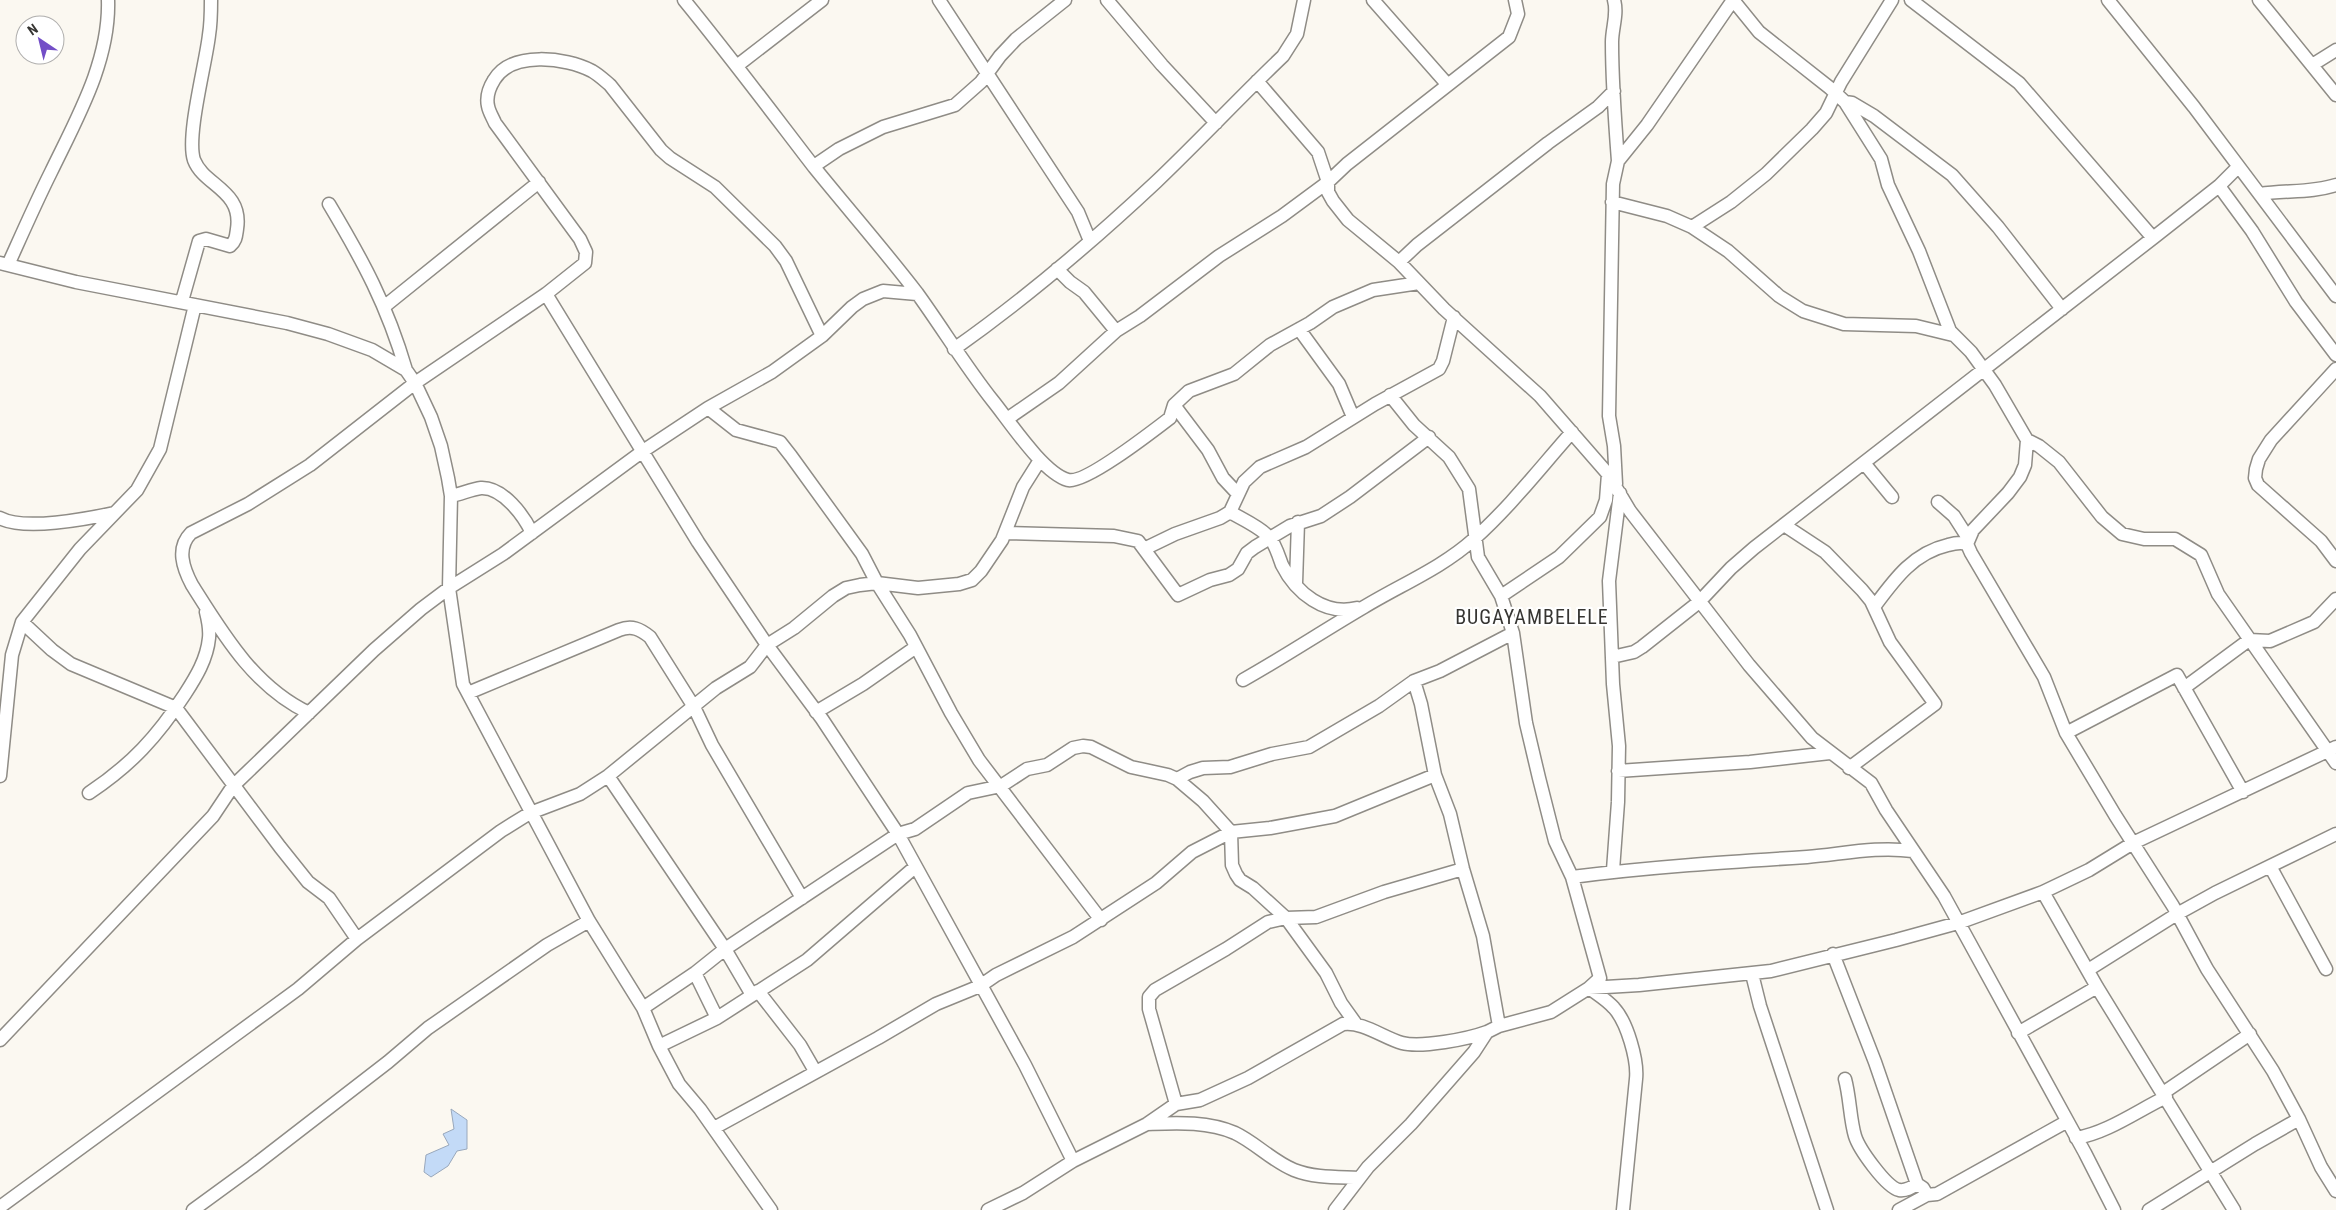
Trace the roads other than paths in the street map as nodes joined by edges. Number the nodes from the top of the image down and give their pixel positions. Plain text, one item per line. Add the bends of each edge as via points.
1 (108, 0) edge
2 (211, 0) edge
3 (684, 0) edge
4 (822, 0) edge
5 (939, 0) edge
6 (1065, 0) edge
7 (1108, 0) edge
8 (1304, 0) edge
9 (1373, 0) edge
10 (1515, 0) edge
11 (1614, 0) edge
12 (1733, 0) edge
13 (1892, 0) edge
14 (1911, 0) edge
15 (2108, 0) edge
16 (2265, 2) edge
17 (2336, 50) edge
18 (738, 65) junction
19 (2312, 65) junction
20 (988, 73) junction
21 (1257, 81) junction
22 (1447, 84) junction
23 (1614, 91) junction
24 (2336, 95) edge
25 (1840, 98) junction
26 (1216, 123) junction
27 (1618, 161) junction
28 (814, 166) junction
29 (2238, 167) junction
30 (539, 182) junction
31 (1328, 182) junction
32 (2336, 185) edge
33 (2219, 186) junction
34 (2260, 194) junction
35 (1612, 202) junction
36 (328, 204) dead end
37 (1692, 227) junction
38 (2153, 238) junction
39 (1090, 241) junction
40 (1400, 262) junction
41 (4, 264) edge
42 (1057, 269) junction
43 (1419, 283) junction
44 (546, 294) junction
45 (917, 294) junction
46 (2336, 296) edge
47 (182, 302) junction
48 (195, 304) junction
49 (385, 306) junction
50 (2062, 309) junction
51 (1454, 317) junction
52 (1299, 329) junction
53 (1116, 331) junction
54 (1953, 335) junction
55 (822, 336) junction
56 (954, 349) junction
57 (2336, 355) edge
58 (1983, 368) junction
59 (2336, 369) edge
60 (406, 370) junction
61 (416, 383) junction
62 (1390, 395) junction
63 (1174, 405) junction
64 (708, 408) junction
65 (1353, 417) junction
66 (1008, 419) junction
67 (1572, 432) junction
68 (1429, 437) junction
69 (2026, 440) junction
70 (643, 451) junction
71 (1040, 460) junction
72 (1864, 463) junction
73 (1608, 474) junction
74 (1618, 489) junction
75 (1238, 494) junction
76 (451, 496) junction
77 (1892, 497) dead end
78 (1938, 502) dead end
79 (1230, 512) junction
80 (114, 513) junction
81 (0, 518) edge
82 (1298, 522) junction
83 (1784, 525) junction
84 (532, 533) junction
85 (1005, 533) junction
86 (1270, 537) junction
87 (1474, 539) junction
88 (1968, 541) junction
89 (1144, 549) junction
90 (2336, 561) edge
91 (878, 583) junction
92 (1296, 583) junction
93 (449, 588) junction
94 (1500, 596) junction
95 (2336, 600) edge
96 (1699, 602) junction
97 (205, 606) junction
98 (1363, 607) junction
99 (1874, 607) junction
100 (22, 622) junction
101 (1513, 633) junction
102 (2250, 640) junction
103 (767, 645) junction
104 (916, 647) junction
105 (1612, 657) junction
106 (1243, 680) dead end
107 (1414, 680) junction
108 (2184, 688) junction
109 (468, 693) junction
110 (694, 707) junction
111 (176, 708) junction
112 (816, 712) junction
113 (309, 713) junction
114 (2066, 734) junction
115 (2332, 749) edge
116 (1830, 753) junction
117 (2336, 763) edge
118 (1849, 768) junction
119 (1618, 771) junction
120 (1435, 775) junction
121 (0, 776) edge
122 (608, 776) junction
123 (1178, 779) junction
124 (233, 786) junction
125 (1001, 786) junction
126 (2243, 792) junction
127 (89, 793) dead end
128 (530, 813) junction
129 (1231, 832) junction
130 (898, 834) junction
131 (2336, 834) edge
132 (2133, 843) junction
133 (1913, 851) junction
134 (2270, 866) junction
135 (915, 867) junction
136 (1463, 869) junction
137 (1613, 870) junction
138 (1572, 877) junction
139 (2043, 892) junction
140 (802, 898) junction
141 (2177, 914) junction
142 (1286, 918) junction
143 (1101, 920) junction
144 (589, 921) junction
145 (1958, 923) junction
146 (357, 939) junction
147 (725, 948) junction
148 (1833, 954) junction
149 (2326, 969) dead end
150 (2088, 970) junction
151 (695, 973) junction
152 (1752, 974) junction
153 (980, 986) junction
154 (2097, 987) junction
155 (1589, 988) junction
156 (755, 993) junction
157 (644, 1008) junction
158 (716, 1018) junction
159 (1356, 1024) junction
160 (1500, 1026) junction
161 (1487, 1032) junction
162 (2018, 1033) junction
163 (2250, 1034) junction
164 (0, 1040) edge
165 (659, 1046) junction
166 (815, 1071) junction
167 (1845, 1079) dead end
168 (2164, 1095) junction
169 (1176, 1104) junction
170 (2299, 1119) junction
171 (2066, 1122) junction
172 (1147, 1124) junction
173 (714, 1128) junction
174 (2076, 1138) junction
175 (1073, 1161) junction
176 (2212, 1172) junction
177 (1359, 1178) junction
178 (1917, 1184) junction
179 (2336, 1191) edge
180 (1927, 1195) junction
181 (0, 1207) edge
182 (193, 1210) edge
183 (771, 1210) edge
184 (988, 1210) edge
185 (1336, 1210) edge
186 (1622, 1210) edge
187 (1827, 1210) edge
188 (1898, 1210) edge
189 (2114, 1210) edge
190 (2149, 1210) edge
191 (2234, 1210) edge

1 - 41 street via 109,21 100,60 70,132
2 - 47 street via 210,34 192,147 198,167 232,201 238,225 235,240 230,246 206,239 199,241
3 - 18 street
4 - 18 street
5 - 20 street
6 - 20 street via 1016,39
7 - 26 street
8 - 21 street via 1294,41
9 - 22 street
10 - 22 street via 1518,14 1509,37
11 - 23 street
12 - 25 street via 1759,32
12 - 27 street via 1647,125
13 - 25 street via 1841,82
14 - 38 street via 2019,83
15 - 29 street
16 - 19 street
17 - 19 street
18 - 28 street
19 - 24 street
20 - 28 street via 970,94 955,105 883,127
20 - 39 street via 1078,212
21 - 26 street
21 - 31 street via 1318,152
22 - 31 street
23 - 27 street
23 - 40 street via 1598,107 1417,245
25 - 37 street via 1786,155 1731,202
25 - 50 street via 1874,116 1952,175 2004,234
25 - 54 street via 1881,159 1888,185
26 - 39 street
27 - 35 street
28 - 45 street
29 - 33 street
29 - 34 street
30 - 44 street via 586,252 585,263
30 - 49 street
30 - 55 street via 495,123 488,105 488,90 501,69 515,62 565,62 601,78 661,150 715,187 775,246 786,261
31 - 40 street via 1328,192 1348,220
31 - 53 street
32 - 34 street
33 - 38 street
33 - 57 street via 2252,231 2296,302
34 - 46 street
35 - 37 street via 1668,216
35 - 74 street via 1609,416
36 - 49 street via 359,254
37 - 54 street via 1728,251 1779,296 1803,311 1844,324 1916,326
38 - 50 street
39 - 42 street
40 - 43 street
41 - 47 street via 76,282
42 - 53 street via 1084,292
42 - 56 street
43 - 51 street
43 - 52 street via 1373,290 1357,296
44 - 61 street
44 - 70 street
45 - 55 street via 875,293 852,307
45 - 56 street
47 - 48 street
48 - 60 street via 328,334 372,350
48 - 80 street via 160,449 137,490
49 - 60 street
50 - 58 street
51 - 62 street via 1439,369
51 - 67 street via 1540,396
52 - 63 street via 1270,345 1234,374 1189,392
52 - 65 street via 1339,384
53 - 66 street via 1058,383
54 - 58 street
55 - 64 street via 772,372
56 - 66 street
58 - 69 street
58 - 72 street
59 - 90 street via 2271,440 2259,460 2255,478 2258,485 2321,541
60 - 61 street
61 - 76 street via 441,446
61 - 97 street via 310,465 184,540 181,547 186,574
62 - 65 street
62 - 68 street via 1414,425
63 - 71 street via 1170,418 1157,429 1079,480 1064,478
63 - 75 street via 1208,450 1223,478
64 - 70 street
64 - 91 street via 736,430 776,440 783,446 862,554
65 - 75 street via 1306,447 1260,467 1244,482
66 - 71 street
67 - 73 street
67 - 87 street
68 - 82 street via 1340,504 1321,516
68 - 87 street via 1453,462 1469,489
69 - 88 street via 2026,465 2020,477
69 - 102 street via 2040,446 2059,462 2102,517 2122,534 2144,539 2175,539 2201,555 2218,594
70 - 84 street
70 - 103 street via 698,542
71 - 85 street via 1023,487
72 - 77 street
72 - 83 street
73 - 74 street
73 - 94 street via 1606,500 1600,517 1559,557
74 - 96 street via 1630,511
74 - 105 street via 1609,580
75 - 79 street
76 - 84 street via 482,488 491,490 522,514
76 - 93 street
78 - 88 street via 1954,516
79 - 86 street
79 - 89 street
80 - 81 street via 47,523 22,523
80 - 100 street via 80,549
82 - 86 street
82 - 92 street
83 - 96 street via 1731,568
83 - 99 street via 1825,552
84 - 93 street
85 - 89 street via 1114,536 1138,542
85 - 91 street via 972,580 918,588
86 - 89 street via 1247,553 1238,569 1229,575 1178,594
86 - 92 street via 1285,570
87 - 94 street via 1478,557
87 - 98 street via 1439,565
88 - 99 street via 1941,546 1919,556
88 - 114 street via 1988,585 2044,677
91 - 103 street via 846,588
91 - 104 street
92 - 98 street via 1306,596 1324,607 1346,611
93 - 109 street via 460,672
93 - 113 street via 399,627
94 - 101 street
95 - 102 street via 2314,622 2270,641
96 - 105 street via 1642,647
96 - 116 street via 1795,719
97 - 111 street via 210,631 208,646 202,664
97 - 113 street via 255,675 281,698
98 - 106 street
99 - 118 street via 1890,642 1935,704
100 - 111 street via 71,664
100 - 121 street via 12,655
101 - 107 street via 1440,671
101 - 138 street via 1526,723 1539,778 1556,841
102 - 108 street
102 - 115 street
103 - 110 street via 750,667 716,688
103 - 112 street
104 - 112 street
104 - 125 street via 974,753
105 - 119 street
107 - 120 street
107 - 123 street via 1379,706 1309,747 1230,767 1204,768
108 - 114 street via 2177,675
108 - 126 street
109 - 110 street via 546,658 630,627 650,637
109 - 128 street
110 - 122 street
110 - 140 street via 712,745
111 - 124 street
111 - 127 street via 148,746
112 - 130 street
113 - 124 street
114 - 132 street
115 - 117 street
115 - 126 street
116 - 118 street
116 - 119 street
118 - 133 street via 1871,783
119 - 137 street
120 - 129 street via 1334,816
120 - 136 street via 1450,814
122 - 128 street via 580,794
122 - 147 street
123 - 125 street via 1131,768 1083,746 1073,748 1047,765 1027,769
123 - 129 street via 1213,810
124 - 146 street via 308,882 329,898
124 - 164 street via 213,816
125 - 130 street via 968,793 915,829
125 - 143 street
126 - 132 street
128 - 144 street
128 - 146 street via 501,831
129 - 142 street via 1232,865 1236,874
129 - 143 street via 1192,852 1156,883
130 - 135 street
130 - 140 street
131 - 134 street
132 - 139 street via 2089,870
132 - 141 street
133 - 137 street via 1868,849 1822,856
133 - 145 street
134 - 141 street
134 - 149 street
135 - 153 street
135 - 156 street via 822,949
136 - 142 street via 1384,892 1316,917
136 - 160 street via 1484,936
137 - 138 street
138 - 155 street via 1600,978
139 - 145 street
139 - 150 street
140 - 147 street
141 - 150 street
141 - 163 street via 2207,969
142 - 159 street via 1326,973
142 - 169 street via 1268,922 1149,996 1152,1025
143 - 153 street
144 - 157 street
144 - 182 street via 548,945 428,1028 260,1162
145 - 148 street
145 - 162 street
146 - 181 street via 298,988
147 - 151 street
147 - 156 street
148 - 152 street
148 - 178 street
150 - 154 street
151 - 157 street
151 - 158 street
152 - 155 street
152 - 187 street
153 - 166 street via 936,1004
153 - 175 street
154 - 162 street
154 - 168 street
155 - 160 street via 1552,1012
155 - 186 street via 1614,1009 1624,1027 1636,1065
156 - 158 street
156 - 166 street via 800,1045
157 - 165 street
158 - 165 street
159 - 161 street via 1410,1044 1470,1038
159 - 169 street via 1338,1027 1282,1061 1200,1100
160 - 161 street
161 - 177 street via 1474,1052
162 - 171 street
163 - 168 street
163 - 170 street
165 - 173 street via 679,1084
166 - 173 street
167 - 178 street via 1855,1135 1866,1156 1896,1189 1909,1189
168 - 174 street via 2098,1131
168 - 176 street
169 - 172 street
170 - 176 street
170 - 179 street
171 - 174 street
171 - 180 street via 1937,1194
172 - 175 street
172 - 177 street via 1182,1122 1215,1127 1235,1133 1293,1170 1310,1175
173 - 183 street
174 - 189 street
175 - 184 street via 1023,1193
176 - 190 street
176 - 191 street
177 - 185 street
178 - 180 street
180 - 188 street

